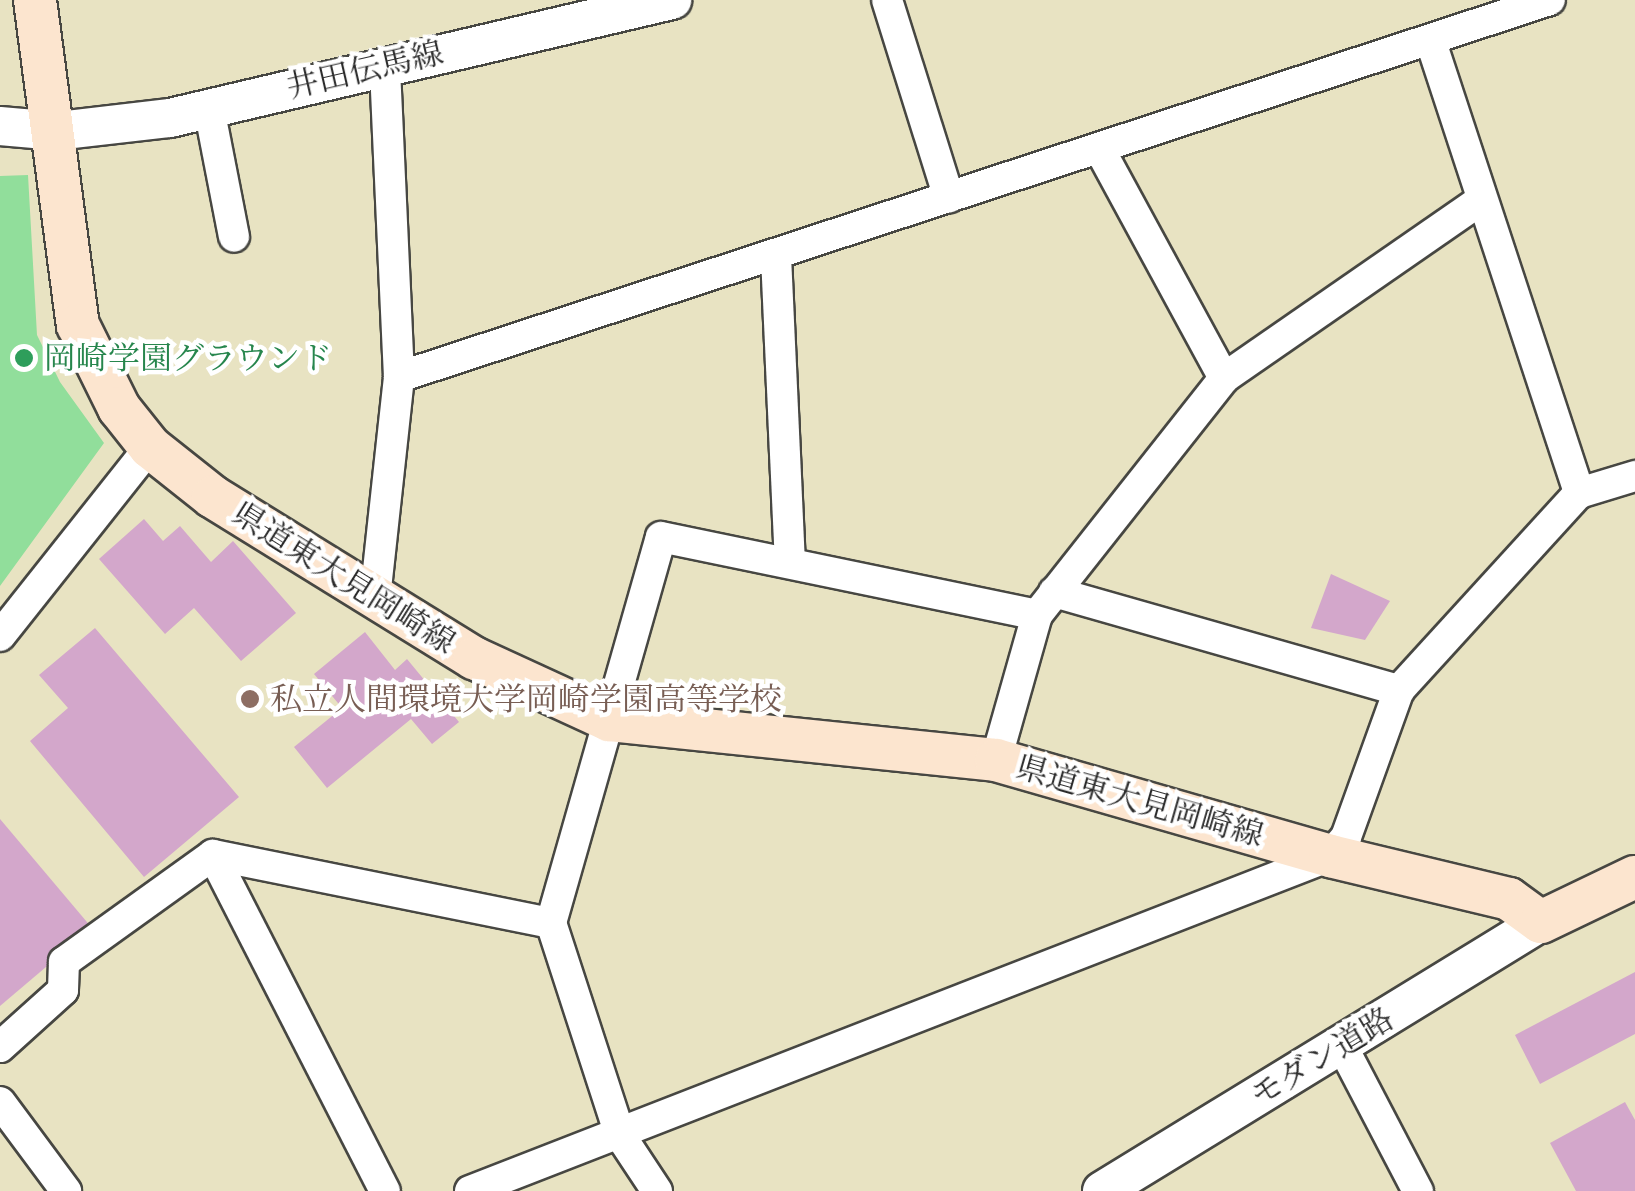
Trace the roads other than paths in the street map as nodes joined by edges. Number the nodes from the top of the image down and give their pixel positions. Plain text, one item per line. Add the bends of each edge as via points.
1 (35, 0) edge
2 (672, 0) edge
3 (887, 0) edge
4 (1550, 0) edge
5 (1431, 42) junction
6 (385, 64) junction
7 (209, 108) junction
8 (0, 126) edge
9 (56, 131) junction
10 (1099, 148) junction
11 (949, 198) junction
12 (1481, 200) junction
13 (234, 237) dead end
14 (776, 256) junction
15 (399, 377) junction
16 (1224, 378) junction
17 (150, 447) junction
18 (1635, 476) edge
19 (1578, 492) junction
20 (790, 564) junction
21 (375, 598) junction
22 (1045, 604) junction
23 (2, 628) edge
24 (1399, 690) junction
25 (609, 720) junction
26 (996, 760) junction
27 (212, 855) junction
28 (1330, 856) junction
29 (1633, 879) edge
30 (1541, 922) junction
31 (551, 923) junction
32 (1342, 1044) junction
33 (0, 1048) edge
34 (0, 1102) edge
35 (620, 1135) junction
36 (66, 1191) edge
37 (385, 1191) edge
38 (470, 1191) edge
39 (656, 1191) edge
40 (1102, 1191) edge
41 (1418, 1191) edge

1 - 9 main road, 県道東大見岡崎線
2 - 6 street, 井田伝馬線
3 - 11 street
4 - 5 street
5 - 10 street
5 - 12 street
6 - 7 street, 井田伝馬線
6 - 15 street
7 - 9 street, 井田伝馬線
7 - 13 street
8 - 9 street, 井田伝馬線
9 - 17 main road, 県道東大見岡崎線 via 78,325 119,408
10 - 11 street
10 - 16 street
11 - 14 street
12 - 16 street
12 - 19 street
14 - 15 street
14 - 20 street
15 - 21 street
16 - 22 street
17 - 21 main road, 県道東大見岡崎線 via 213,497
17 - 23 street
18 - 19 street
19 - 24 street
20 - 22 street
20 - 25 street via 662,536
21 - 25 main road, 県道東大見岡崎線 via 474,658
22 - 24 street
22 - 26 street
24 - 28 street via 1346,837
25 - 26 main road, 県道東大見岡崎線
25 - 31 street
26 - 28 main road, 県道東大見岡崎線
27 - 31 street
27 - 33 street via 64,962 63,990
27 - 37 street
28 - 30 main road, 県道東大見岡崎線 via 1510,899
28 - 35 street
29 - 30 main road
30 - 32 street, モダン道路
31 - 35 street
32 - 40 street, モダン道路
32 - 41 street
34 - 36 street
35 - 38 street
35 - 39 street

